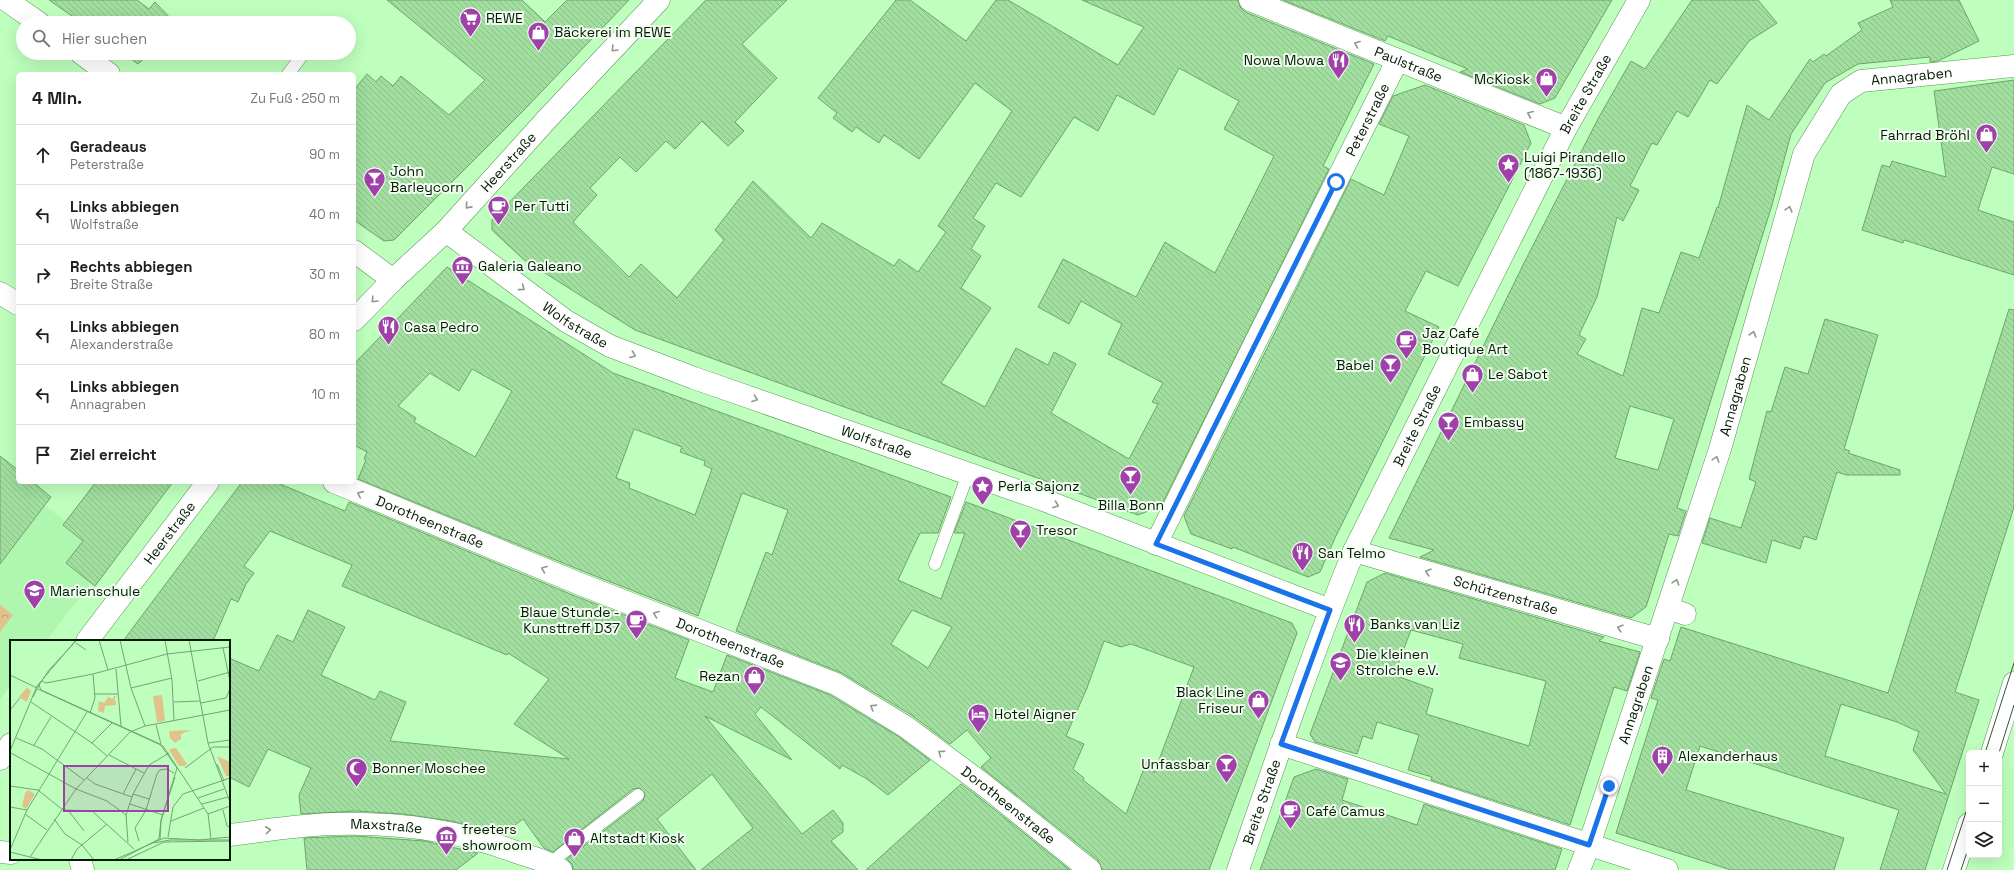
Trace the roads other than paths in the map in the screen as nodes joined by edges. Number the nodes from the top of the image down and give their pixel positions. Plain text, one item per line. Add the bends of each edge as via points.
1 (6, 0) edge
2 (659, 0) edge
3 (1250, 0) edge
4 (1639, 0) edge
5 (29, 16) edge
6 (90, 60) edge
7 (299, 60) edge
8 (1397, 61) junction
9 (2014, 66) edge
10 (106, 72) edge
11 (290, 72) edge
12 (1566, 128) junction
13 (446, 231) junction
14 (356, 252) edge
15 (393, 280) junction
16 (0, 293) edge
17 (16, 303) edge
18 (356, 318) edge
19 (968, 474) junction
20 (206, 484) edge
21 (339, 484) edge
22 (1156, 544) junction
23 (1354, 551) junction
24 (935, 564) dead end
25 (1330, 610) junction
26 (1658, 639) junction
27 (88, 640) edge
28 (2014, 683) edge
29 (1281, 744) junction
30 (10, 745) edge
31 (1993, 750) edge
32 (0, 759) edge
33 (638, 796) dead end
34 (1966, 833) edge
35 (230, 834) edge
36 (1589, 845) junction
37 (80, 860) edge
38 (556, 867) edge
39 (82, 870) edge
40 (1090, 870) edge
41 (1238, 870) edge
42 (1579, 870) edge
43 (1667, 870) edge
44 (1954, 870) edge

1 - 5 street
2 -> 13 street, Heerstraße
8 -> 3 street, Paulstraße
4 - 12 street, Breite Straße
6 - 10 street
7 - 11 lane
12 -> 8 street, Paulstraße
8 - 22 street, Peterstraße
26 -> 9 street, Annagraben via 1677,611 1804,154 1841,94 1861,82
12 - 23 street, Breite Straße
13 - 15 street, Heerstraße
13 -> 19 street, Wolfstraße via 566,321 610,346
14 - 15 street
15 -> 18 street, Heerstraße
16 - 17 street
19 -> 22 street, Wolfstraße via 1041,499
19 - 24 lane
20 - 27 street, Heerstraße
40 -> 21 street, Dorotheenstraße via 984,785 906,727 836,684 580,584
22 - 25 street, Wolfstraße
23 - 25 street, Breite Straße
26 -> 23 street, Schützenstraße
25 - 29 street, Breite Straße
26 - 36 street, Annagraben
28 - 31 street
29 - 36 street
29 - 41 street, Breite Straße
30 - 32 street
33 - 38 lane via 560,855
34 - 44 street
35 -> 38 street, Maxstraße via 330,824 377,824 449,832 501,846
36 - 42 street, Annagraben
36 - 43 street
37 - 39 street

